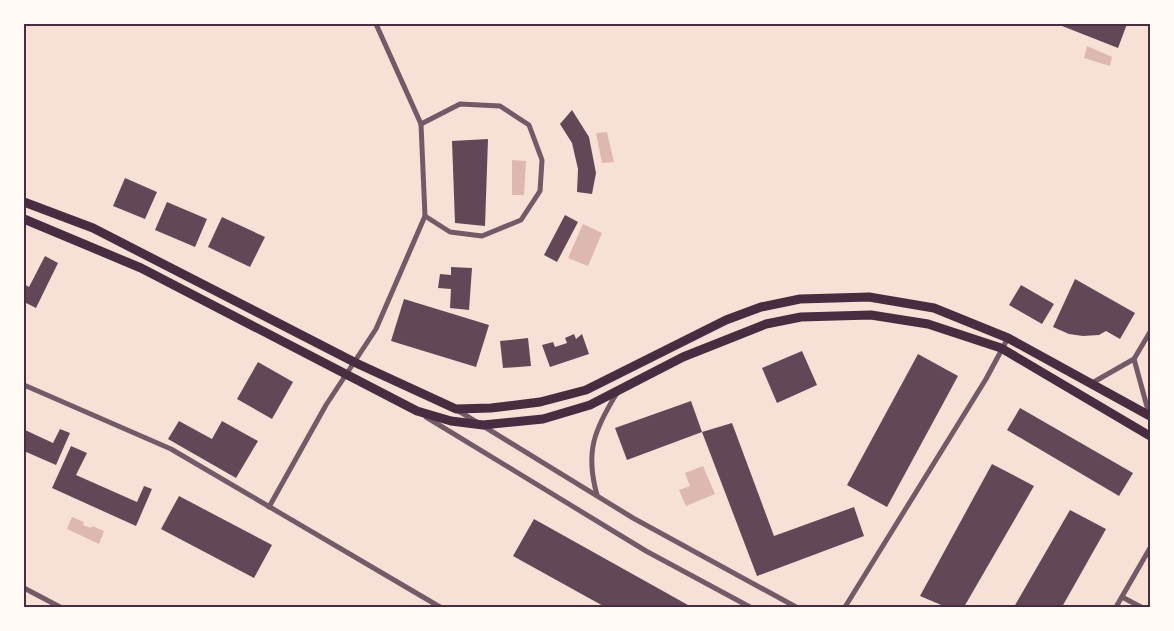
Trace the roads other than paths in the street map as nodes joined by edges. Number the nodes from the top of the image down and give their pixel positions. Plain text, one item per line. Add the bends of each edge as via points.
1 (376, 24) edge
2 (421, 124) junction
3 (24, 202) edge
4 (426, 216) junction
5 (24, 219) edge
6 (1150, 332) edge
7 (1008, 338) junction
8 (1001, 348) junction
9 (1134, 359) junction
10 (356, 363) junction
11 (347, 375) junction
12 (1092, 383) junction
13 (24, 385) edge
14 (618, 390) junction
15 (456, 409) junction
16 (417, 411) junction
17 (1150, 415) edge
18 (483, 425) junction
19 (1150, 436) edge
20 (597, 496) junction
21 (269, 507) junction
22 (1150, 548) edge
23 (24, 588) edge
24 (1122, 597) junction
25 (60, 607) edge
26 (440, 607) edge
27 (750, 607) edge
28 (796, 607) edge
29 (845, 607) edge
30 (1116, 607) edge
31 (1141, 607) edge

1 - 2 street
2 - 4 street
2 - 4 street via 460,104 500,106 529,125 542,160 540,192 521,220 482,236 450,232
3 - 10 main road via 93,228
4 - 10 street via 376,329
5 - 11 main road via 141,268
6 - 9 street
7 - 8 street
7 - 12 main road
7 - 15 main road via 934,308 869,297 800,299 761,307 726,320 586,390 540,402
8 - 14 main road via 928,324 871,314 801,317 766,324 732,337
8 - 19 main road
8 - 29 street via 986,379
9 - 12 street
9 - 17 street
10 - 11 street
10 - 15 main road
11 - 16 main road
11 - 21 street via 326,405
12 - 17 main road
13 - 21 street via 170,449
14 - 18 main road via 590,405 543,419
14 - 20 street via 601,421 591,449 592,477
15 - 18 street
16 - 18 main road via 452,421
16 - 27 street via 646,550
18 - 20 street
20 - 28 street
21 - 26 street
22 - 24 street
23 - 25 street
24 - 30 street
24 - 31 street

